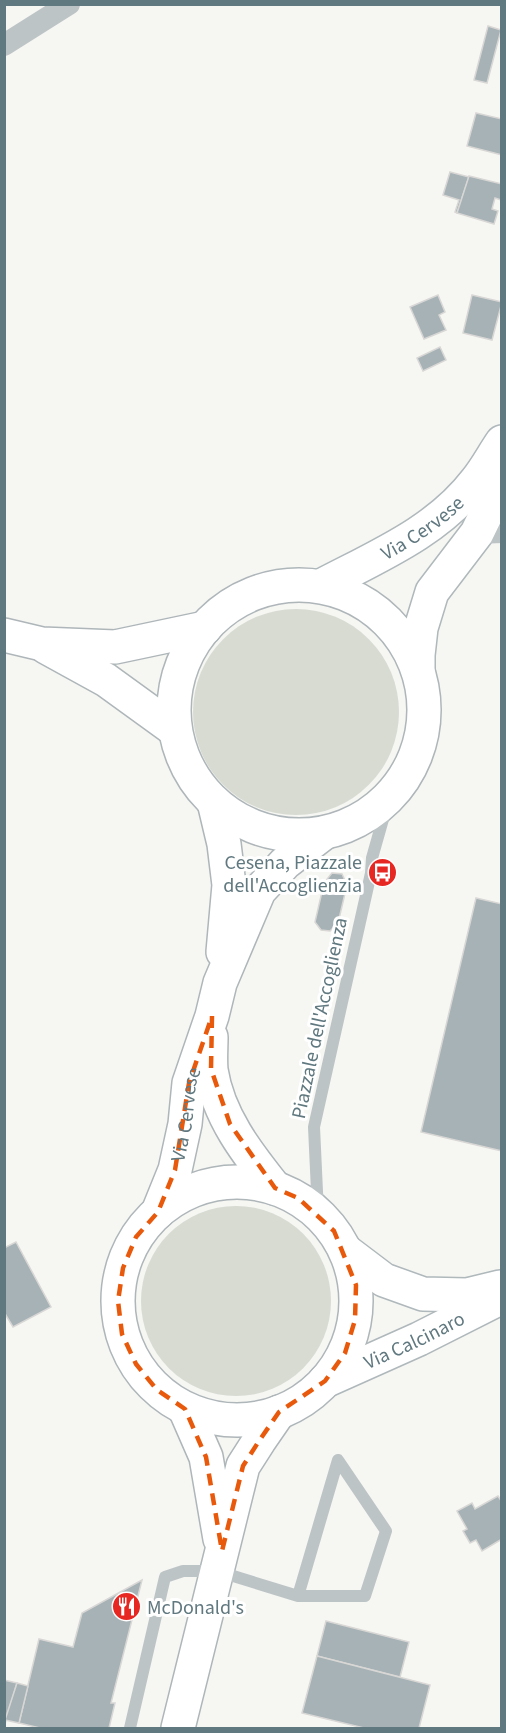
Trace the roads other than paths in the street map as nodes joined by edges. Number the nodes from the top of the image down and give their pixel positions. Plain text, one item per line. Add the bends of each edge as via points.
1 (69, 4) edge
2 (4, 45) edge
3 (501, 442) edge
4 (501, 477) edge
5 (489, 532) edge
6 (321, 586) junction
7 (205, 628) junction
8 (4, 635) edge
9 (42, 644) junction
10 (418, 670) junction
11 (175, 730) junction
12 (389, 798) junction
13 (214, 802) junction
14 (324, 833) junction
15 (220, 983) junction
16 (212, 1016) junction
17 (275, 1188) junction
18 (158, 1212) junction
19 (318, 1213) junction
20 (346, 1252) junction
21 (501, 1287) edge
22 (501, 1297) edge
23 (325, 1381) junction
24 (185, 1408) junction
25 (279, 1412) junction
26 (219, 1561) junction
27 (298, 1596) junction
28 (130, 1728) edge
29 (178, 1728) edge

1 - 2 street
3 - 6 main road, Via Cervese via 476,481 450,510 416,535
4 - 5 main road, Via Cervese
5 - 10 main road, Via Cervese via 432,592 421,628
6 - 7 main road via 278,587 238,601
6 - 10 main road via 352,597 381,615 403,640
7 - 9 main road via 115,647
7 - 11 main road via 182,667 175,694
8 - 9 main road
9 - 11 main road via 106,680
10 - 12 main road via 425,714 420,745 408,773
11 - 13 main road via 188,769
12 - 14 main road via 359,820
12 - 19 lane, Piazzale dell'Accoglienza via 372,858 314,1127
13 - 14 main road via 246,824 284,835
13 - 15 main road, Via Cervese via 229,885
14 - 15 main road, Via Cervese via 285,863 259,891
15 - 16 main road, Via Cervese
16 - 17 main road, Via Cervese via 211,1069 219,1098 247,1153
16 - 18 main road, Via Cervese via 189,1083 175,1170
17 - 18 main road via 244,1182 213,1184 184,1194
17 - 19 main road
18 - 24 main road via 136,1238 123,1268 118,1301 122,1334 136,1364 157,1390
19 - 20 main road
20 - 21 main road, Via Calcinaro via 384,1280 423,1294 467,1295
20 - 23 main road via 356,1286 355,1320 345,1353
22 - 23 main road, Via Calcinaro
23 - 25 main road via 304,1400
24 - 25 main road via 216,1418 248,1419
24 - 26 main road via 206,1457
25 - 26 main road via 243,1466
26 - 27 lane
26 - 28 lane via 165,1577
26 - 29 main road
27 - 27 lane via 365,1596 386,1531 338,1460

